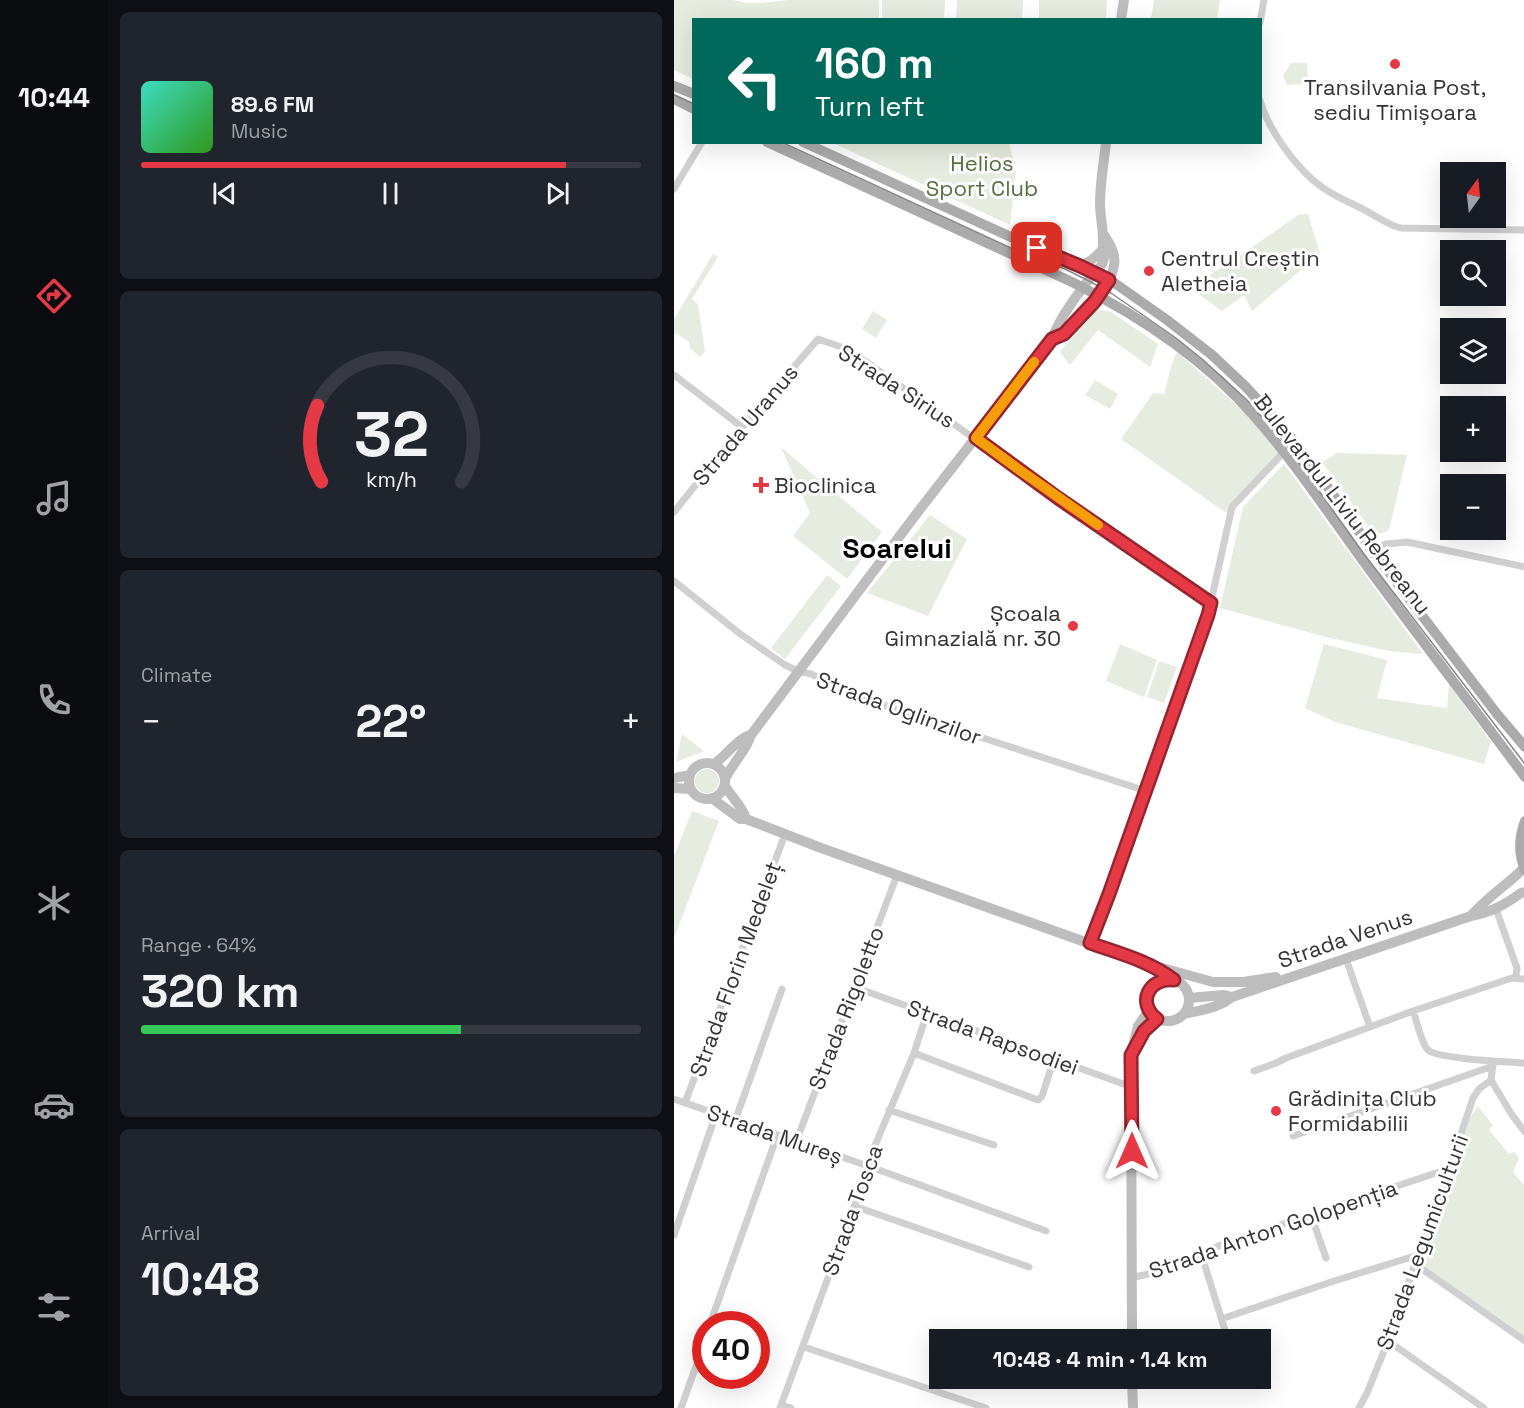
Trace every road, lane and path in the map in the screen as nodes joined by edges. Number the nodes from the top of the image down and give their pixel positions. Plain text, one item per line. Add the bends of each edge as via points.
1 (1124, 0) edge
2 (1264, 0) edge
3 (1121, 18) edge
4 (1261, 18) edge
5 (674, 86) edge
6 (692, 93) edge
7 (674, 99) edge
8 (1262, 105) edge
9 (692, 108) edge
10 (701, 144) edge
11 (771, 144) edge
12 (807, 144) edge
13 (1106, 144) edge
14 (674, 189) edge
15 (1524, 230) edge
16 (1103, 235) junction
17 (1104, 247) junction
18 (1080, 266) junction
19 (1095, 273) junction
20 (1109, 280) junction
21 (1083, 287) junction
22 (1099, 295) junction
23 (818, 339) joint
24 (1052, 339) junction
25 (674, 375) edge
26 (742, 427) junction
27 (976, 438) junction
28 (1284, 452) junction
29 (674, 512) edge
30 (1372, 550) junction
31 (1524, 567) edge
32 (674, 581) edge
33 (1211, 603) junction
34 (797, 671) junction
35 (751, 735) junction
36 (1524, 747) edge
37 (714, 764) junction
38 (690, 775) junction
39 (1524, 777) edge
40 (674, 778) edge
41 (725, 783) junction
42 (674, 788) edge
43 (690, 789) junction
44 (1146, 791) junction
45 (713, 799) junction
46 (746, 819) junction
47 (1524, 821) edge
48 (785, 834) junction
49 (1524, 869) edge
50 (897, 875) junction
51 (1524, 892) edge
52 (1496, 909) junction
53 (1471, 916) junction
54 (1090, 943) junction
55 (1346, 959) junction
56 (1135, 960) junction
57 (1295, 975) junction
58 (1516, 977) junction
59 (1524, 979) edge
60 (1174, 980) junction
61 (1153, 985) junction
62 (854, 987) junction
63 (782, 989) dead end
64 (1232, 997) junction
65 (1189, 998) junction
66 (1149, 1010) junction
67 (1413, 1011) junction
68 (927, 1013) junction
69 (1184, 1014) junction
70 (1157, 1019) junction
71 (1370, 1027) junction
72 (914, 1053) junction
73 (1131, 1055) junction
74 (1054, 1059) junction
75 (1493, 1063) junction
76 (1524, 1063) edge
77 (1254, 1071) dead end
78 (1491, 1080) junction
79 (1132, 1087) junction
80 (674, 1099) edge
81 (685, 1103) junction
82 (889, 1110) junction
83 (716, 1114) junction
84 (735, 1121) junction
85 (1524, 1132) edge
86 (777, 1136) junction
87 (1293, 1136) dead end
88 (796, 1142) junction
89 (994, 1145) dead end
90 (868, 1166) junction
91 (1448, 1169) junction
92 (854, 1206) junction
93 (1311, 1215) junction
94 (1046, 1231) dead end
95 (674, 1235) edge
96 (1201, 1254) junction
97 (1418, 1255) junction
98 (1326, 1258) dead end
99 (1415, 1264) junction
100 (1029, 1267) dead end
101 (1131, 1278) junction
102 (715, 1311) edge
103 (1227, 1317) dead end
104 (1132, 1329) edge
105 (1225, 1329) edge
106 (1388, 1341) junction
107 (1524, 1341) edge
108 (803, 1347) junction
109 (692, 1377) edge
110 (1132, 1389) edge
111 (781, 1406) edge
112 (681, 1408) edge
113 (791, 1408) edge
114 (986, 1408) edge
115 (1133, 1408) edge
116 (1359, 1408) edge
117 (1484, 1408) edge

1 - 3 main road
2 - 4 street
5 - 6 main road
7 - 9 main road
8 - 15 street via 1282,144 1310,177 1327,191 1394,226
10 - 14 street
11 - 21 main road, Bulevardul Liviu Rebreanu
12 - 18 main road, Bulevardul Liviu Rebreanu
13 - 16 main road via 1100,203
16 - 17 main road
16 - 20 main road via 1114,259
17 - 18 main road via 1098,256
17 - 19 main road via 1102,266
18 - 19 main road, Bulevardul Liviu Rebreanu
19 - 20 main road, Bulevardul Liviu Rebreanu
19 - 21 main road
20 - 22 main road
20 - 30 main road, Bulevardul Liviu Rebreanu via 1167,320 1246,386 1282,425
21 - 22 main road, Bulevardul Liviu Rebreanu
21 - 24 main road
22 - 24 main road via 1064,334
22 - 28 main road, Bulevardul Liviu Rebreanu via 1185,351 1253,415
23 - 26 street, Strada Uranus
23 - 27 street, Strada Sirius via 844,348 868,363
24 - 27 main road
25 - 26 street
26 - 29 street, Strada Uranus
27 - 33 street, Strada Sirius
27 - 34 main road
28 - 33 street via 1232,507
28 - 39 main road, Bulevardul Liviu Rebreanu
30 - 31 street via 1407,542
30 - 36 main road, Bulevardul Liviu Rebreanu
32 - 34 street, Strada Oglinzilor via 739,633
33 - 44 street
34 - 35 main road
34 - 44 street, Strada Oglinzilor via 982,739
35 - 37 main road
35 - 41 main road
37 - 38 main road via 702,764
37 - 41 main road via 722,770
38 - 40 main road
38 - 43 main road
41 - 45 main road
41 - 46 main road
42 - 43 main road
43 - 45 main road via 697,797
44 - 54 street
45 - 46 main road via 740,819
46 - 48 main road
47 - 49 main road via 1520,842
48 - 50 main road
48 - 81 street, Strada Florin Medeleț
49 - 53 main road, Strada Venus
50 - 54 main road
50 - 62 street, Strada Rigoletto
51 - 52 main road, Strada Venus
52 - 53 main road, Strada Venus
52 - 58 street via 1517,968
53 - 55 main road, Strada Venus
54 - 56 main road
55 - 57 main road, Strada Venus
55 - 71 street
56 - 57 main road via 1213,982
56 - 60 main road
56 - 61 main road
57 - 64 main road, Strada Venus
58 - 59 street
58 - 67 street
60 - 61 main road
60 - 65 main road via 1184,987
61 - 66 main road via 1146,999
62 - 68 street, Strada Rapsodiei
62 - 88 street, Strada Rigoletto
63 - 84 street
64 - 65 main road, Strada Venus
64 - 69 main road, Strada Venus via 1211,1008
65 - 69 main road
66 - 70 main road
66 - 73 main road via 1138,1026
67 - 71 street
67 - 75 street via 1425,1045 1432,1053
68 - 72 street, Strada Tosca
68 - 74 street, Strada Rapsodiei
69 - 70 main road via 1173,1021
70 - 73 main road via 1144,1031
71 - 77 street
72 - 74 street via 1038,1100
72 - 82 street, Strada Tosca
73 - 79 main road
74 - 79 street, Strada Rapsodiei
75 - 76 street
75 - 78 street
75 - 87 street
78 - 85 street
78 - 91 street, Strada Legumiculturii via 1473,1098
79 - 101 main road
80 - 81 street, Strada Mureș
81 - 83 street, Strada Mureș
82 - 89 street
82 - 90 street, Strada Tosca
83 - 84 street, Strada Mureș
83 - 95 street
84 - 86 street, Strada Mureș
86 - 88 street, Strada Mureș
86 - 102 street
88 - 90 street, Strada Mureș
90 - 92 street, Strada Tosca
90 - 94 street, Strada Mureș
91 - 93 street, Strada Anton Golopenția
91 - 97 street, Strada Legumiculturii
92 - 100 street
92 - 108 street, Strada Tosca
93 - 96 street, Strada Anton Golopenția
93 - 98 street
96 - 101 street, Strada Anton Golopenția
96 - 105 street
97 - 99 street, Strada Legumiculturii
97 - 103 street
99 - 106 street, Strada Legumiculturii
99 - 107 street
101 - 104 main road
106 - 116 street, Strada Legumiculturii
106 - 117 street
108 - 111 street, Strada Tosca
108 - 114 street
109 - 112 street
110 - 115 main road
111 - 113 street

